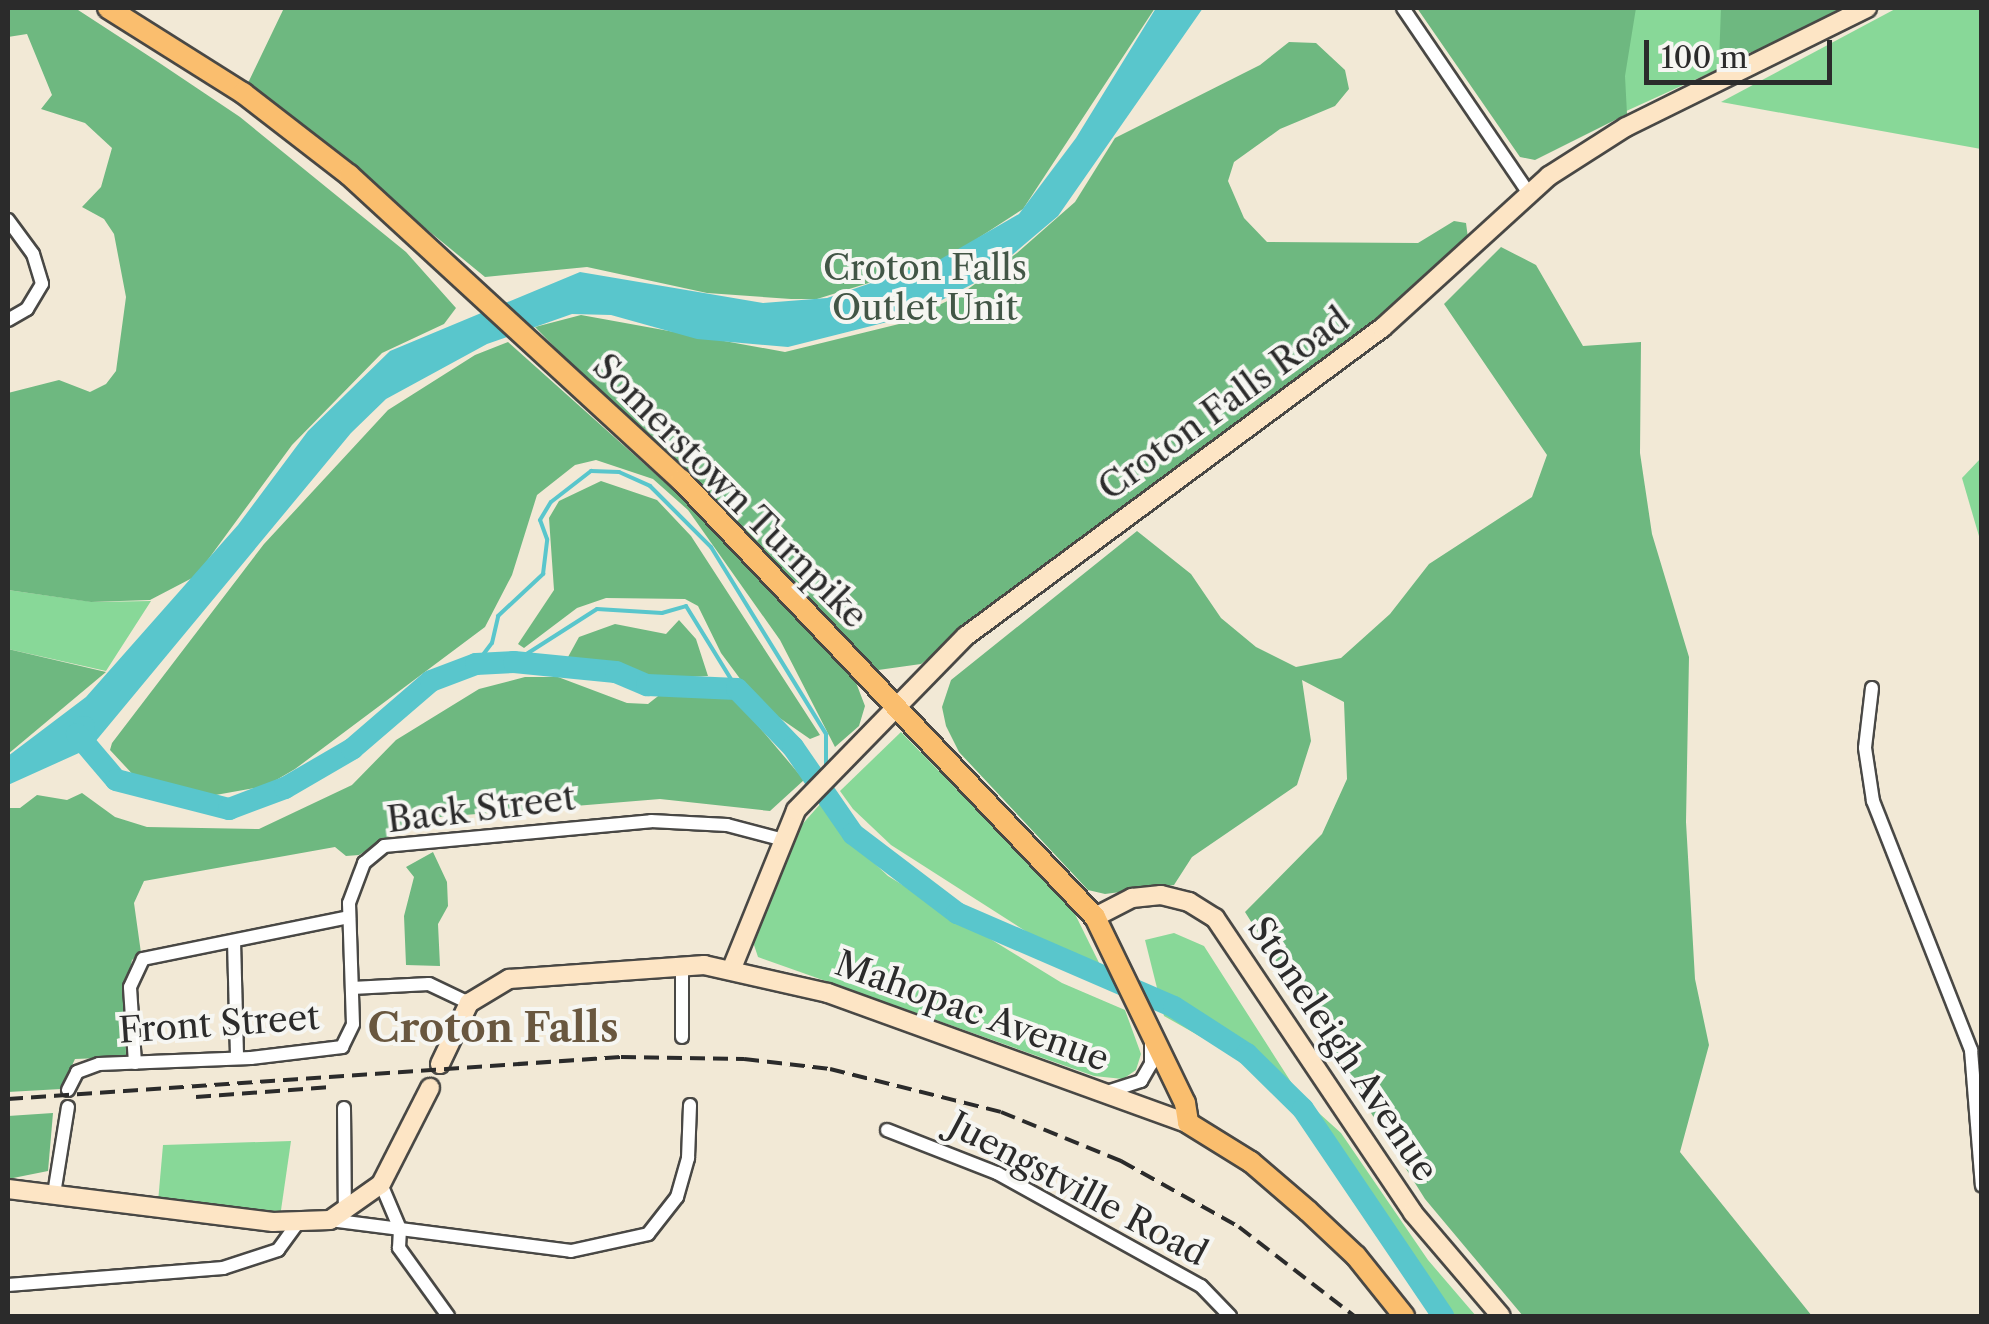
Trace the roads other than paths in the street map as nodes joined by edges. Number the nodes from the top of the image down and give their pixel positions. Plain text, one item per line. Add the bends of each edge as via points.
1 (108, 8) edge
2 (1403, 8) edge
3 (1867, 8) edge
4 (1528, 192) junction
5 (8, 220) edge
6 (8, 320) edge
7 (1872, 688) dead end
8 (895, 704) junction
9 (780, 839) junction
10 (1094, 917) junction
11 (349, 918) junction
12 (234, 940) junction
13 (682, 965) junction
14 (732, 968) junction
15 (352, 988) junction
16 (469, 1003) junction
17 (1149, 1034) junction
18 (682, 1037) dead end
19 (237, 1058) junction
20 (135, 1064) junction
21 (440, 1064) dead end
22 (430, 1088) dead end
23 (68, 1090) dead end
24 (1104, 1092) junction
25 (690, 1105) dead end
26 (68, 1106) dead end
27 (344, 1108) dead end
28 (1188, 1123) junction
29 (887, 1130) dead end
30 (381, 1184) junction
31 (1982, 1186) edge
32 (8, 1189) edge
33 (54, 1194) junction
34 (338, 1217) junction
35 (297, 1224) junction
36 (400, 1229) junction
37 (8, 1286) edge
38 (448, 1316) edge
39 (1230, 1316) edge
40 (1404, 1316) edge
41 (1501, 1316) edge

1 - 8 main road, Somerstown Turnpike via 315,146 670,469
2 - 4 street
3 - 4 street, Croton Falls Road via 1596,144
4 - 8 street, Croton Falls Road via 1382,328 1020,593
5 - 6 street via 33,254 42,284 28,309
7 - 31 street via 1865,748 1872,795 1970,1050
8 - 9 street, Croton Falls Road via 796,810
8 - 10 main road, Somerstown Turnpike
9 - 11 street, Back Street via 726,825 652,821 395,844 364,863
9 - 14 street, Croton Falls Road
10 - 17 main road, Somerstown Turnpike
10 - 41 street, Stoneleigh Avenue via 1132,898 1161,895 1215,918 1421,1224
11 - 12 street
11 - 15 street, Back Street
12 - 19 street
12 - 20 street via 152,954 137,966 130,987
13 - 14 street, Mahopac Avenue
13 - 16 street via 509,979
13 - 18 street
14 - 24 street, Mahopac Avenue via 862,1004
15 - 16 street, Front Street via 442,986
15 - 19 street, Front Street via 353,1024 342,1047
16 - 21 street
17 - 24 street via 1151,1064 1141,1081
17 - 28 main road, Somerstown Turnpike via 1185,1103
19 - 20 street, Front Street
20 - 23 street, Front Street via 87,1066 70,1079
22 - 30 street
24 - 28 street, Mahopac Avenue
25 - 36 street via 677,1197 648,1234 570,1251
26 - 33 street
27 - 34 street
28 - 40 main road via 1251,1162 1320,1222
29 - 39 street, Juengstville Road via 985,1166 1200,1286
30 - 34 street
30 - 36 street
32 - 33 street
33 - 35 street
34 - 35 street
34 - 36 street
35 - 37 street via 278,1250 235,1265
36 - 38 street via 399,1248

